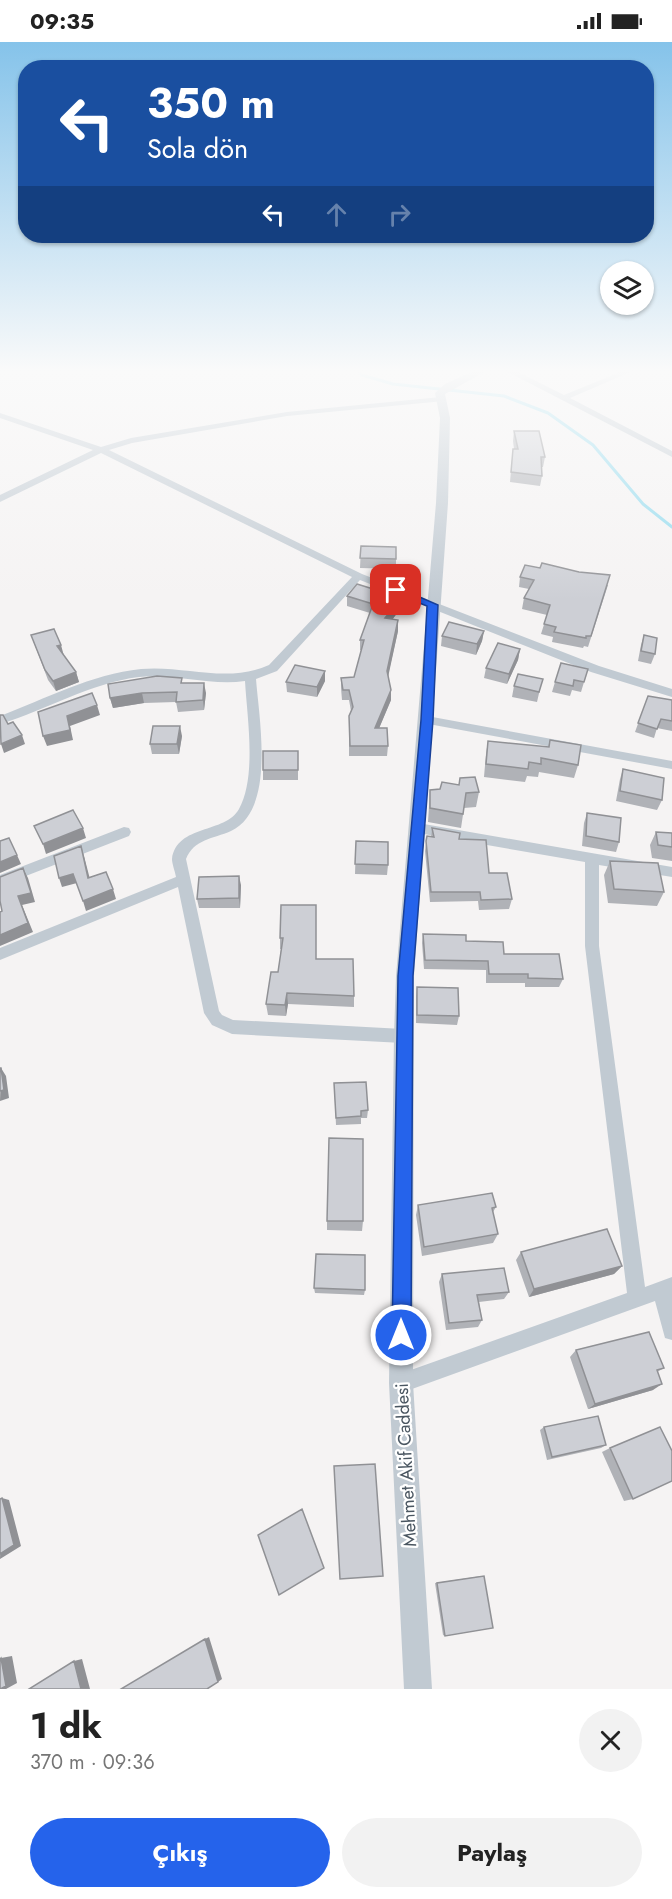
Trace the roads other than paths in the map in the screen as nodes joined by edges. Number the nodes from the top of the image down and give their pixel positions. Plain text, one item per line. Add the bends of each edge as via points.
1 (92, 447) edge
2 (112, 447) edge
3 (444, 447) edge
4 (101, 450) junction
5 (0, 499) edge
6 (358, 576) junction
7 (433, 605) junction
8 (250, 677) junction
9 (672, 693) edge
10 (0, 720) edge
11 (427, 720) junction
12 (672, 765) edge
13 (418, 828) junction
14 (124, 832) dead end
15 (592, 860) junction
16 (672, 872) edge
17 (183, 880) junction
18 (0, 881) edge
19 (0, 954) edge
20 (403, 1036) junction
21 (667, 1288) edge
22 (637, 1299) junction
23 (672, 1331) edge
24 (401, 1383) junction
25 (418, 1689) edge

1 - 4 street
2 - 4 street
3 - 7 street, Mehmet Akif Caddesi
4 - 5 street
4 - 6 street
6 - 7 street
6 - 8 street via 273,668
7 - 9 street via 595,669
7 - 11 street, Mehmet Akif Caddesi
8 - 10 street via 153,672 129,675
8 - 17 street via 254,764 249,804 233,825 197,836 184,846 178,859
11 - 12 street
11 - 13 street, Mehmet Akif Caddesi
13 - 15 street
13 - 20 street, Mehmet Akif Caddesi
14 - 18 street
15 - 16 street
15 - 22 street via 592,946
17 - 19 street
17 - 20 street via 209,1004 224,1025
20 - 24 street, Mehmet Akif Caddesi
21 - 22 street
21 - 23 street
22 - 24 street
24 - 25 street, Mehmet Akif Caddesi

